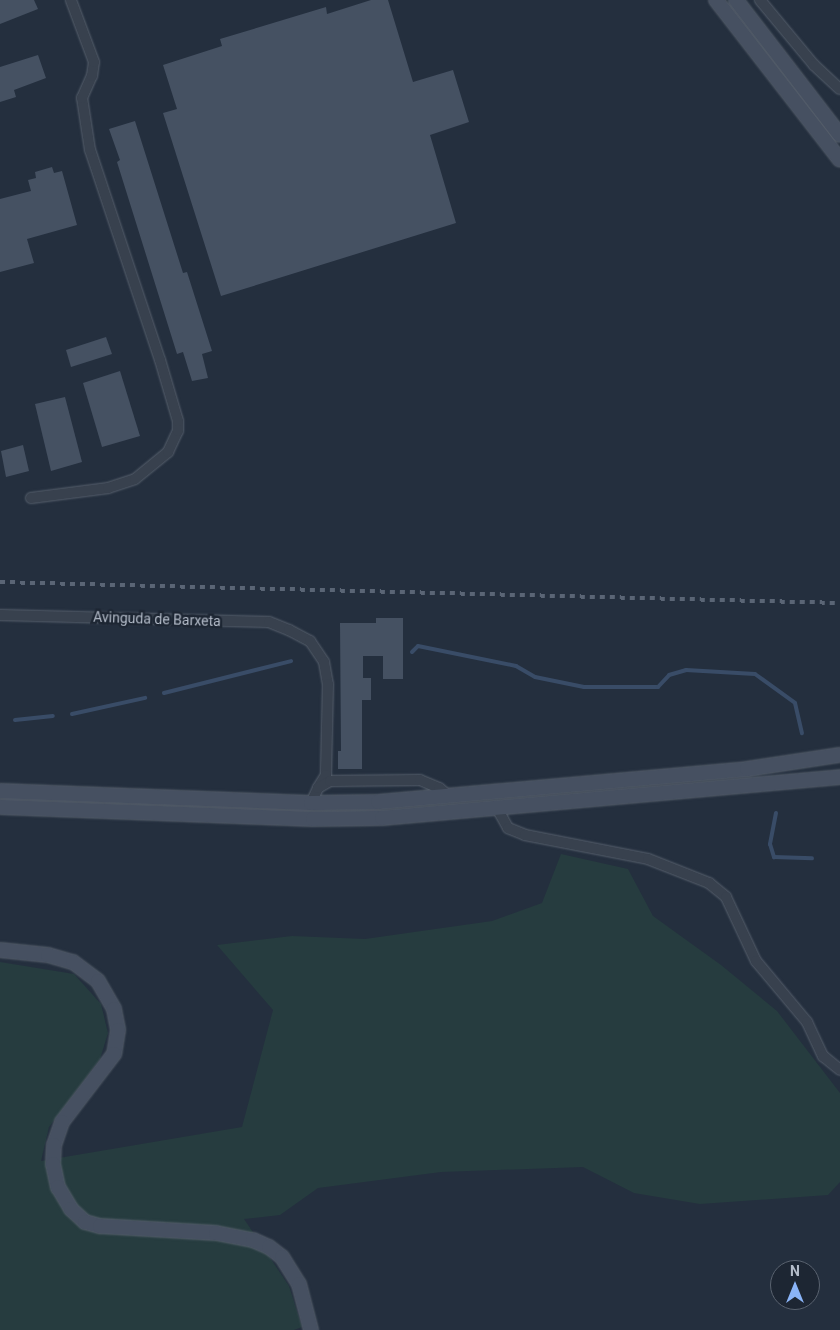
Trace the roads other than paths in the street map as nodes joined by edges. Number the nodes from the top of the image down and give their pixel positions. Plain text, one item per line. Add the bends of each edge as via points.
1 (71, 0) edge
2 (716, 0) edge
3 (736, 0) edge
4 (760, 0) edge
5 (840, 89) edge
6 (840, 135) edge
7 (840, 160) edge
8 (30, 498) dead end
9 (0, 615) edge
10 (840, 755) edge
11 (840, 777) edge
12 (318, 788) junction
13 (0, 791) edge
14 (449, 796) junction
15 (311, 803) junction
16 (0, 807) edge
17 (497, 808) junction
18 (0, 950) edge
19 (840, 1070) edge
20 (311, 1330) edge

1 - 8 street via 94,62 92,76 82,98 90,150 160,360 178,431 168,452 135,479 108,488
2 - 7 main road
3 - 6 main road
4 - 5 street via 814,65
9 - 12 street, Avinguda de Barxeta via 269,622 310,641 324,662 328,684 326,775
10 - 14 main road via 747,768
11 - 17 main road
12 - 14 street via 330,781 411,780 439,788
12 - 15 street
13 - 15 main road
14 - 15 main road
16 - 17 main road via 313,819 382,818
17 - 19 street via 508,828 525,835 648,858 709,883 726,897 756,961 807,1022 823,1056
18 - 20 main road via 48,955 73,962 94,977 114,1009 118,1030 114,1054 62,1122 54,1144 54,1173 58,1188 71,1209 85,1222 100,1226 216,1233 253,1240 269,1247 282,1257 300,1284

